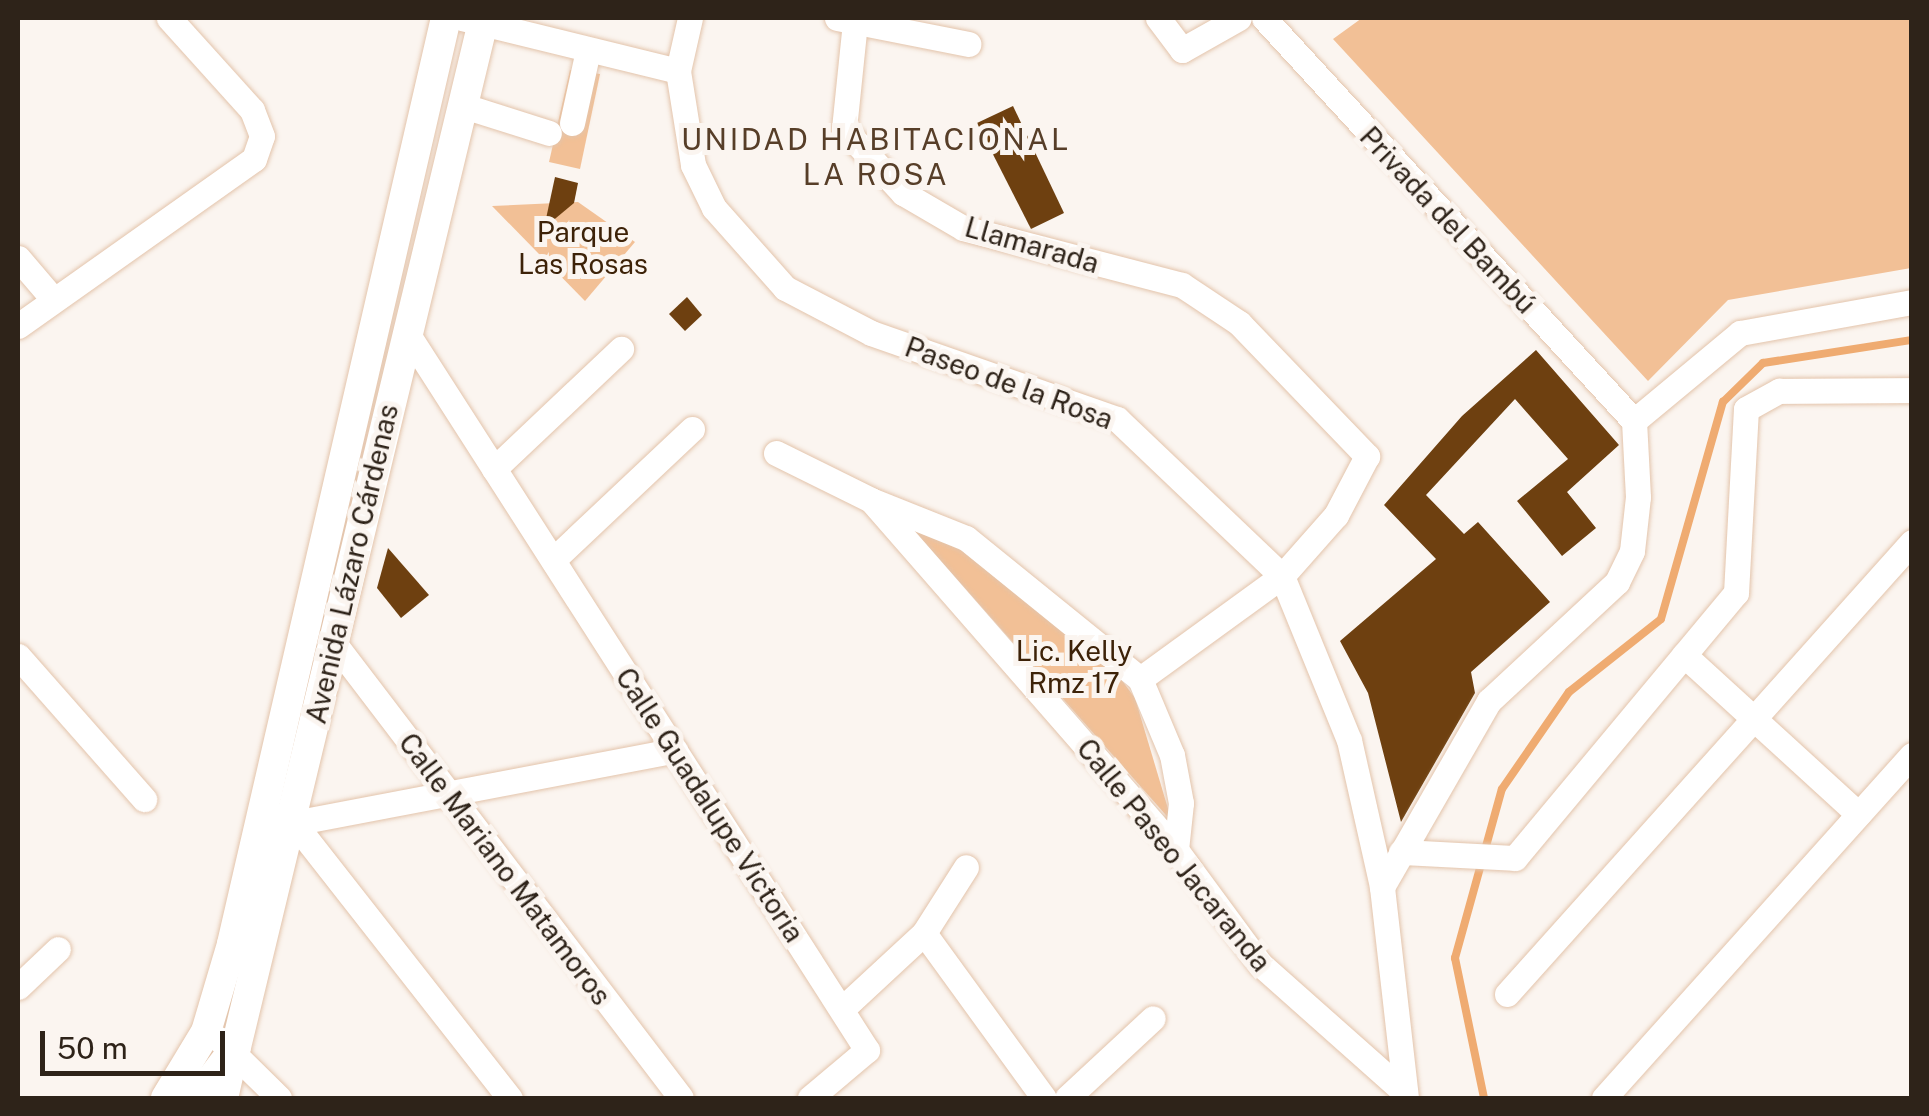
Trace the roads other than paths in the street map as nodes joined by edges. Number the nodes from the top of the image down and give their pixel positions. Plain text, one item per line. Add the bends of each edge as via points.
1 (169, 18) edge
2 (446, 18) edge
3 (690, 18) edge
4 (1158, 18) edge
5 (1239, 18) edge
6 (1264, 18) edge
7 (476, 19) edge
8 (846, 20) edge
9 (891, 24) edge
10 (968, 44) dead end
11 (588, 50) junction
12 (678, 72) junction
13 (464, 106) junction
14 (18, 258) edge
15 (54, 300) junction
16 (1912, 302) edge
17 (18, 326) edge
18 (407, 334) junction
19 (621, 349) dead end
20 (1912, 390) edge
21 (1634, 422) junction
22 (692, 429) dead end
23 (776, 453) dead end
24 (494, 469) junction
25 (871, 500) junction
26 (1912, 542) edge
27 (553, 560) junction
28 (1282, 576) junction
29 (331, 639) junction
30 (1684, 655) junction
31 (18, 656) edge
32 (1140, 680) junction
33 (1753, 718) junction
34 (675, 750) junction
35 (1912, 754) edge
36 (447, 795) junction
37 (144, 799) dead end
38 (265, 813) junction
39 (1858, 814) junction
40 (294, 823) junction
41 (1176, 850) junction
42 (1401, 852) junction
43 (966, 868) dead end
44 (1382, 887) junction
45 (924, 933) junction
46 (58, 949) dead end
47 (18, 987) edge
48 (1507, 994) dead end
49 (842, 1010) junction
50 (1154, 1018) dead end
51 (206, 1032) junction
52 (236, 1046) junction
53 (826, 1094) edge
54 (1405, 1095) edge
55 (166, 1098) edge
56 (197, 1098) edge
57 (225, 1098) edge
58 (278, 1098) edge
59 (510, 1098) edge
60 (681, 1098) edge
61 (1044, 1098) edge
62 (1067, 1098) edge
63 (1604, 1098) edge

1 - 15 street via 252,110 262,136 254,158
2 - 38 main road, Avenida Lázaro Cárdenas
3 - 12 street, Paseo de la Rosa
4 - 5 street via 1182,50
6 - 21 street, Privada del Bambú
7 - 11 street
7 - 13 main road, Avenida Lázaro Cárdenas
8 - 9 street
8 - 28 street, Llamarada via 844,129 903,193 963,228 1182,285 1239,323 1367,456 1336,515
9 - 10 street
11 - 12 street
11 - 13 street via 561,128
12 - 28 street, Paseo de la Rosa via 692,165 714,208 785,288 871,333 1117,419
13 - 18 main road, Avenida Lázaro Cárdenas
14 - 15 street
15 - 17 street
16 - 21 street via 1740,333 1704,354
18 - 24 street, Calle Guadalupe Victoria
18 - 29 main road, Avenida Lázaro Cárdenas
19 - 24 street
20 - 30 street via 1778,391 1746,409 1736,594
21 - 42 street via 1634,533 1617,582 1489,702
22 - 27 street
23 - 25 street, Calle Paseo Jacaranda
24 - 27 street, Calle Guadalupe Victoria
25 - 32 street via 966,538
25 - 41 street, Calle Paseo Jacaranda
26 - 33 street
27 - 34 street, Calle Guadalupe Victoria
28 - 32 street
28 - 44 street, Paseo de la Rosa via 1348,740
29 - 36 street, Calle Mariano Matamoros
29 - 40 main road, Avenida Lázaro Cárdenas
30 - 33 street
30 - 42 street via 1515,858
31 - 37 street
32 - 41 street via 1172,755 1181,802
33 - 39 street
33 - 48 street
34 - 36 street
34 - 49 street, Calle Guadalupe Victoria
35 - 39 street
36 - 40 street
36 - 60 street, Calle Mariano Matamoros
38 - 40 street
38 - 51 main road, Avenida Lázaro Cárdenas
39 - 63 street
40 - 52 main road, Avenida Lázaro Cárdenas
40 - 59 street
41 - 54 street, Calle Paseo Jacaranda via 1260,964
42 - 44 street
43 - 45 street
44 - 54 street, Paseo de la Rosa
45 - 49 street
45 - 61 street
46 - 47 street
49 - 53 street, Calle Guadalupe Victoria via 868,1050
50 - 62 street
51 - 52 street
51 - 55 main road, Avenida Lázaro Cárdenas
52 - 56 main road, Avenida Lázaro Cárdenas
52 - 57 street
52 - 58 street

